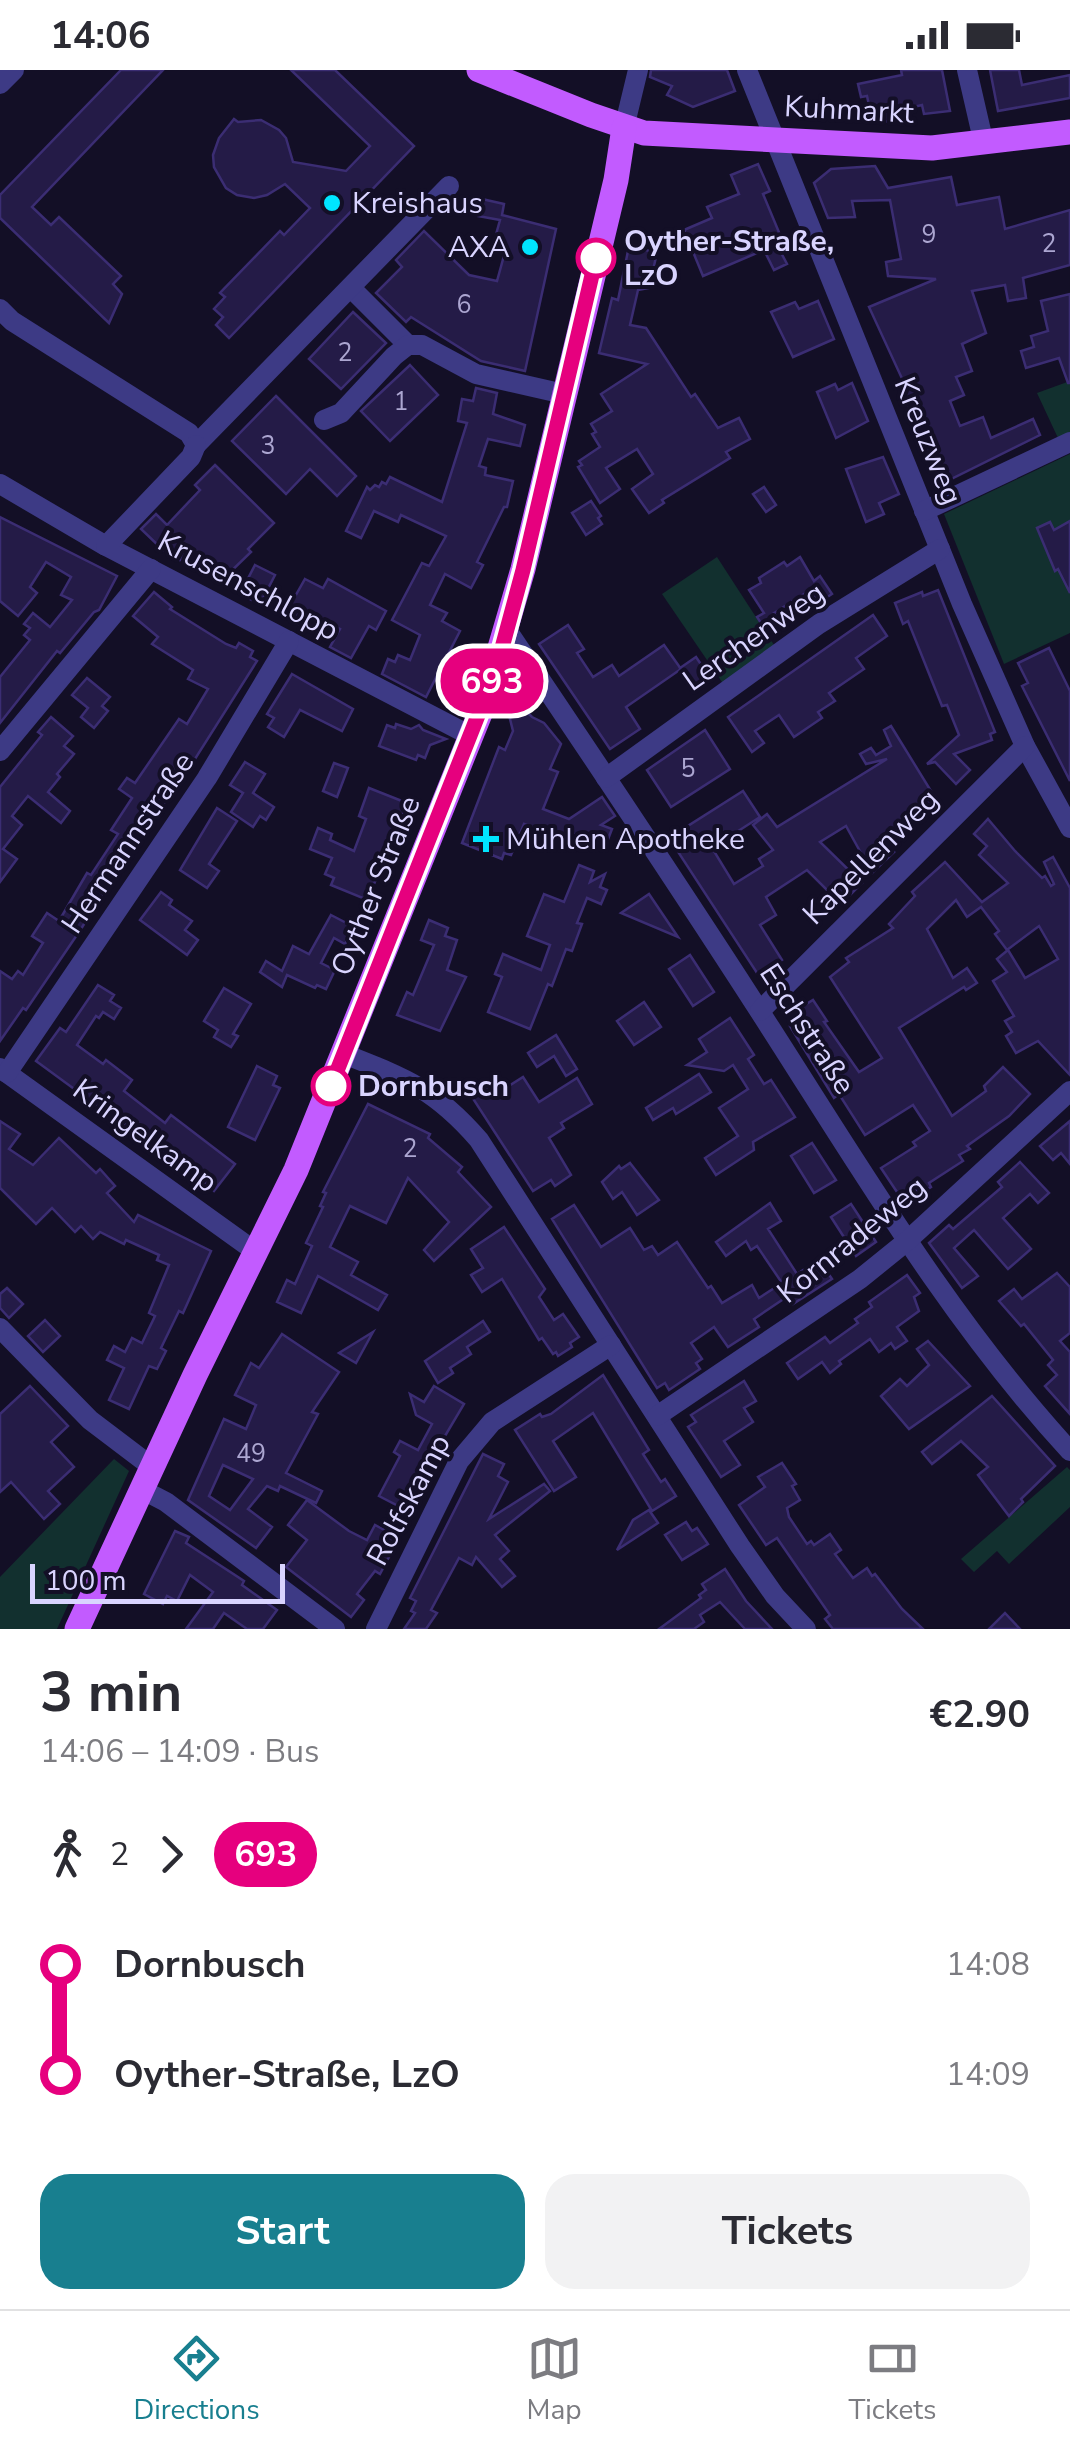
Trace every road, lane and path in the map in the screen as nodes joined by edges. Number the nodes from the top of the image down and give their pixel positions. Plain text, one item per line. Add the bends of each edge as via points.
1 (14, 70) edge
2 (480, 70) edge
3 (638, 70) edge
4 (747, 70) edge
5 (966, 70) edge
6 (0, 84) edge
7 (624, 128) junction
8 (1070, 132) edge
9 (776, 138) junction
10 (984, 144) junction
11 (449, 186) dead end
12 (351, 288) junction
13 (0, 309) edge
14 (408, 345) junction
15 (564, 394) junction
16 (324, 420) dead end
17 (1070, 442) edge
18 (196, 445) junction
19 (0, 484) edge
20 (924, 511) junction
21 (106, 546) junction
22 (940, 549) junction
23 (152, 568) junction
24 (507, 630) junction
25 (290, 641) junction
26 (471, 736) junction
27 (1025, 746) junction
28 (0, 751) edge
29 (606, 778) junction
30 (1070, 828) edge
31 (760, 1012) junction
32 (344, 1054) junction
33 (3, 1070) edge
34 (1070, 1091) edge
35 (907, 1241) junction
36 (256, 1252) junction
37 (0, 1328) edge
38 (610, 1344) junction
39 (657, 1416) junction
40 (1067, 1441) edge
41 (146, 1478) junction
42 (78, 1629) edge
43 (335, 1629) edge
44 (376, 1629) edge
45 (806, 1629) edge

1 - 6 street
2 - 7 main road, Kuhmarkt
3 - 7 street
4 - 9 street, Kreuzweg
5 - 10 street
7 - 9 main road, Kuhmarkt
7 - 15 main road, Oyther Straße
8 - 10 main road, Kuhmarkt
9 - 10 main road, Kuhmarkt via 932,148
9 - 20 street, Kreuzweg
11 - 12 street
12 - 14 street
12 - 18 street
13 - 18 street via 189,434
14 - 15 street via 422,345 476,374
14 - 16 street via 341,412
15 - 24 main road, Oyther Straße
17 - 20 street
18 - 21 street
19 - 21 street, Krusenschlopp
20 - 22 street, Kreuzweg
21 - 23 street, Krusenschlopp
22 - 27 street, Kreuzweg
22 - 29 street, Lerchenweg via 820,624
23 - 25 street, Krusenschlopp
23 - 28 street
24 - 26 main road, Oyther Straße
24 - 29 street, Eschstraße
25 - 26 street, Krusenschlopp
25 - 33 street, Hermannstraße via 208,778
26 - 32 main road, Oyther Straße
27 - 30 street, Kreuzweg
27 - 31 street, Kapellenweg
29 - 31 street, Eschstraße
31 - 35 street, Eschstraße
32 - 36 main road, Oyther Straße
32 - 38 street via 409,1079 457,1114
33 - 36 street, Kringelkamp
34 - 35 street, Kornradeweg
35 - 39 street, Kornradeweg via 810,1316
35 - 40 street, Eschstraße via 990,1354
36 - 41 main road, Oyther Straße
37 - 41 street
38 - 39 street
38 - 44 street, Rolfskamp via 476,1438 458,1461
39 - 45 street via 758,1572
41 - 42 main road, Oyther Straße
41 - 43 street via 166,1502

